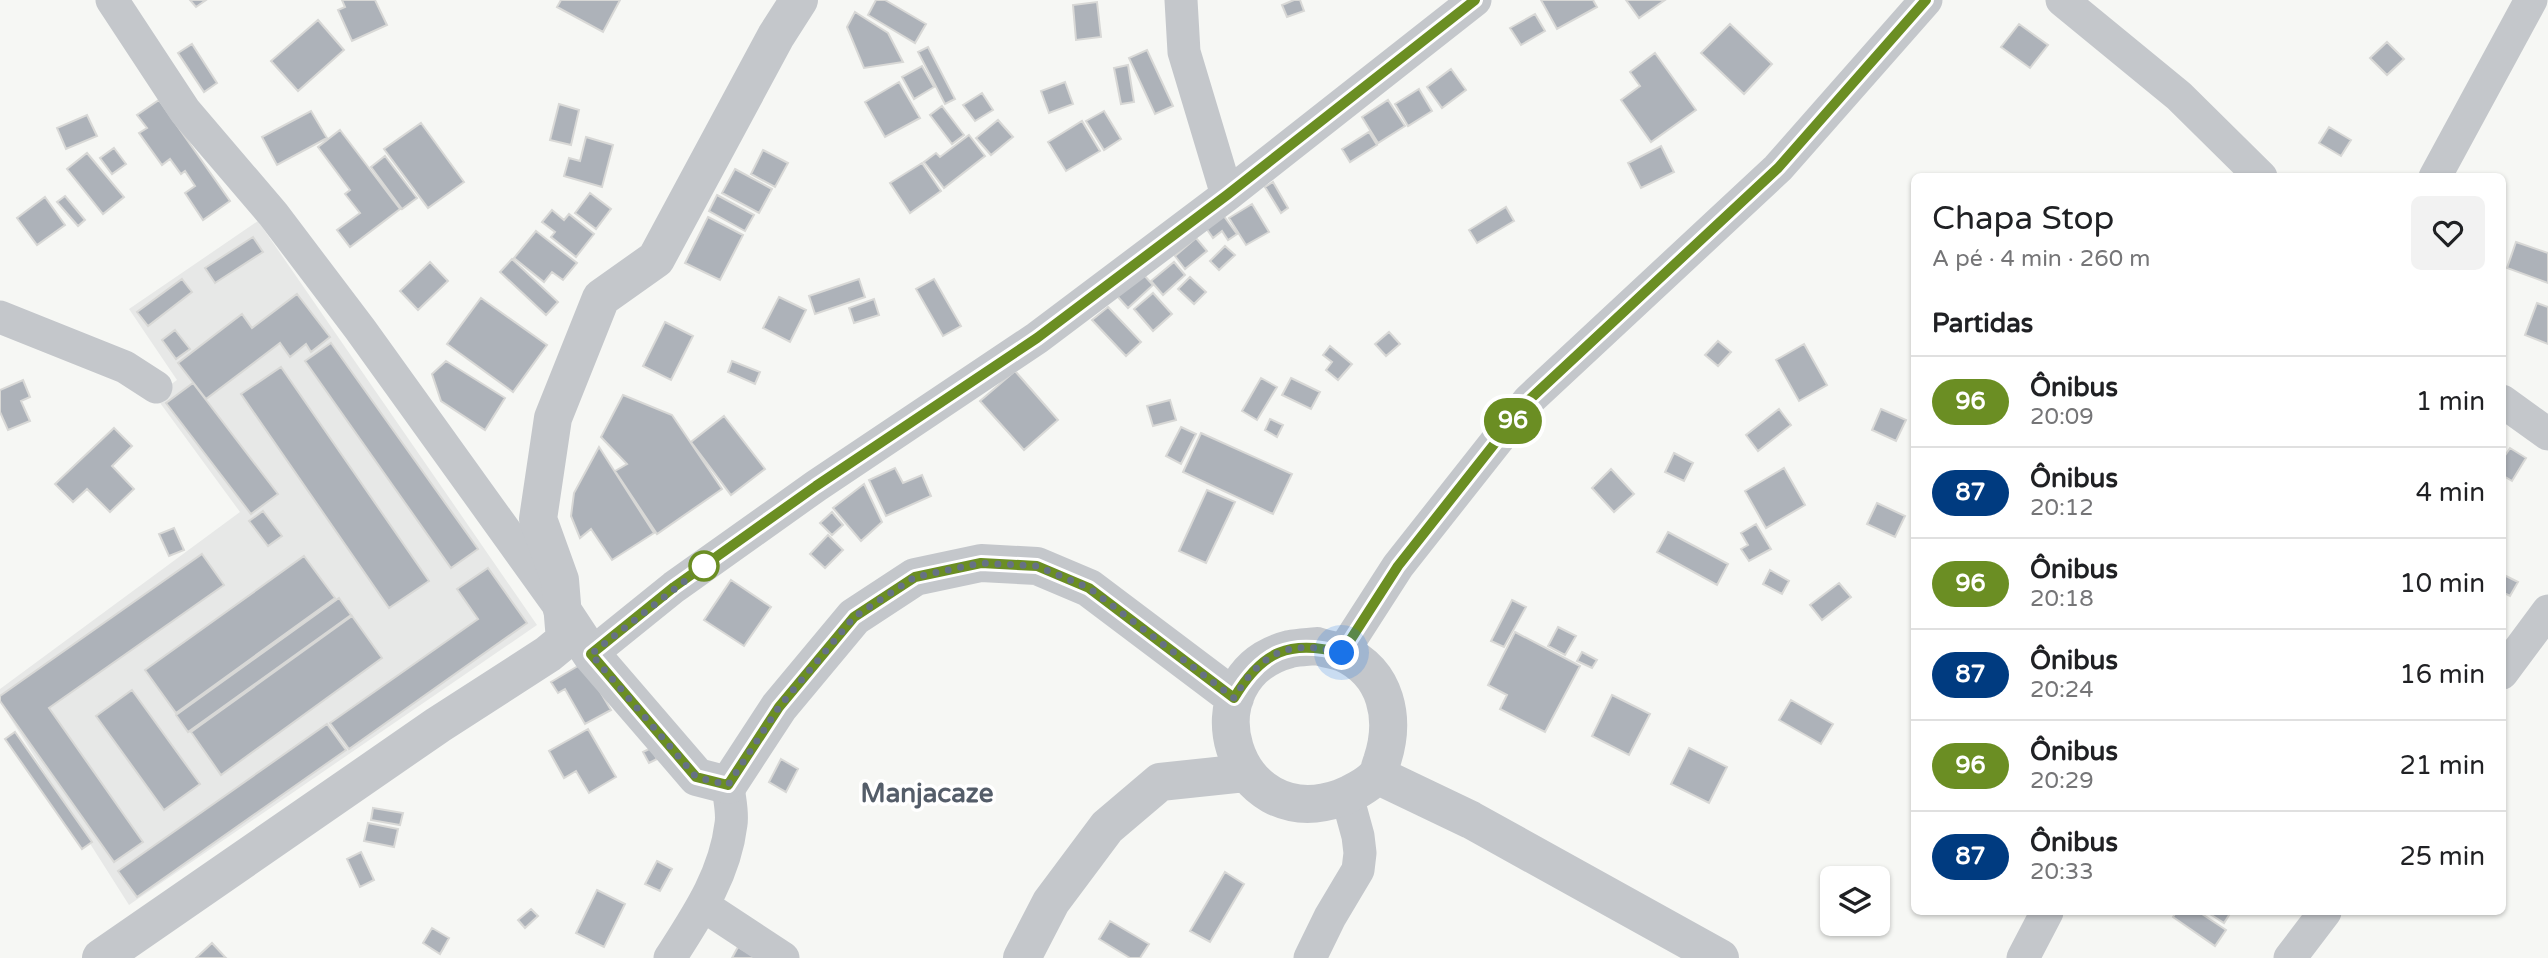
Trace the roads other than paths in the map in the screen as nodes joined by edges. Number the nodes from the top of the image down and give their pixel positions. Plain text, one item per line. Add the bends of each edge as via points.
1 (112, 0) edge
2 (799, 0) edge
3 (1181, 0) edge
4 (1475, 0) edge
5 (1926, 0) edge
6 (2062, 0) edge
7 (2531, 0) edge
8 (2257, 173) edge
9 (2437, 173) edge
10 (1227, 195) junction
11 (0, 317) edge
12 (156, 387) dead end
13 (2506, 404) edge
14 (2548, 434) edge
15 (562, 610) junction
16 (2548, 611) edge
17 (1342, 653) junction
18 (591, 654) junction
19 (2506, 668) edge
20 (1234, 698) junction
21 (1245, 773) junction
22 (728, 785) junction
23 (1362, 785) junction
24 (704, 906) junction
25 (2045, 915) edge
26 (2323, 915) edge
27 (101, 958) edge
28 (670, 958) edge
29 (783, 958) edge
30 (1022, 958) edge
31 (1310, 958) edge
32 (1720, 958) edge
33 (2023, 958) edge
34 (2290, 958) edge

1 - 15 street via 185,111 273,214 360,329
2 - 15 street via 656,259 601,298 553,418 538,519 560,580
3 - 10 street via 1184,52
4 - 10 street
5 - 17 street via 1778,168 1529,400 1398,566
6 - 8 street via 2179,96
7 - 9 street
10 - 18 street via 1037,338 905,424 674,587
11 - 12 street via 125,367
13 - 14 street
15 - 18 street
15 - 27 street via 565,640 548,654
16 - 19 street
17 - 20 street via 1317,646 1291,648 1267,658 1247,676
17 - 23 street via 1365,668 1381,690 1389,715 1388,742
18 - 22 street via 696,777
20 - 21 street via 1230,723 1234,750
20 - 22 street via 1089,588 1037,566 981,563 915,577 854,617 779,707
21 - 23 street via 1261,789 1303,805 1326,803
21 - 30 street via 1160,782 1107,827 1051,902
22 - 24 street via 732,822 723,863
23 - 31 street via 1358,870
23 - 32 street via 1471,820
24 - 28 street
24 - 29 street
25 - 33 street
26 - 34 street

